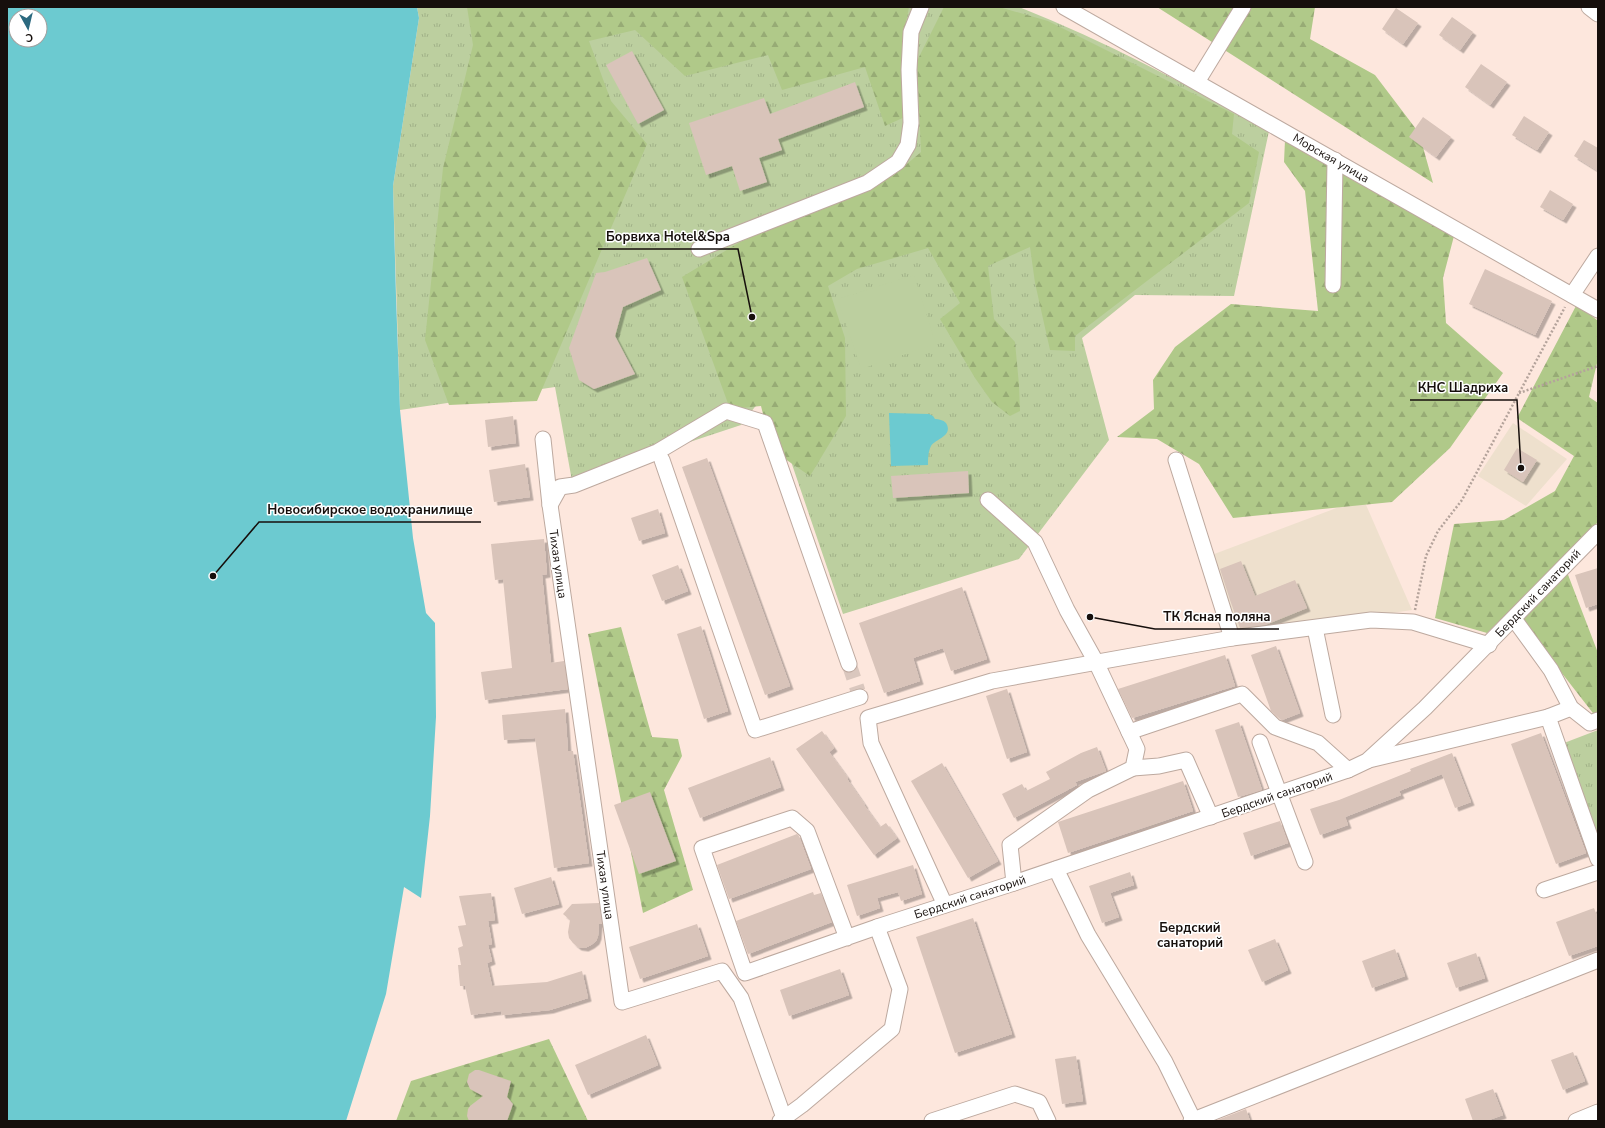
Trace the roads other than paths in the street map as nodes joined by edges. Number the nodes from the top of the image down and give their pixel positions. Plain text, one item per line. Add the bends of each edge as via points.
1 (921, 7) edge
2 (1064, 7) edge
3 (1243, 7) edge
4 (1589, 7) edge
5 (1083, 12) edge
6 (1598, 14) edge
7 (1197, 82) junction
8 (1334, 160) junction
9 (699, 249) dead end
10 (1598, 256) edge
11 (1333, 285) dead end
12 (1572, 295) junction
13 (1598, 310) edge
14 (543, 439) dead end
15 (662, 460) dead end
16 (1176, 460) dead end
17 (988, 500) dead end
18 (550, 505) junction
19 (1598, 532) edge
20 (1514, 618) junction
21 (1314, 628) junction
22 (1232, 638) junction
23 (1488, 645) junction
24 (1096, 662) junction
25 (849, 664) tunnel mouth
26 (1571, 708) junction
27 (1333, 715) dead end
28 (1548, 717) junction
29 (868, 718) junction
30 (1598, 720) edge
31 (1129, 732) junction
32 (1260, 742) dead end
33 (1366, 761) junction
34 (1132, 768) junction
35 (1348, 770) junction
36 (1278, 794) junction
37 (1211, 817) junction
38 (1598, 859) edge
39 (1305, 862) dead end
40 (1056, 869) junction
41 (1598, 872) edge
42 (1014, 884) junction
43 (1544, 890) dead end
44 (945, 905) junction
45 (876, 927) junction
46 (847, 938) junction
47 (1598, 960) edge
48 (1598, 1112) edge
49 (782, 1120) edge
50 (932, 1121) edge
51 (1048, 1121) edge
52 (1193, 1121) edge
53 (1576, 1121) edge

1 - 9 street via 911,32 911,123 908,145 898,162 867,183
2 - 5 street, Морская улица
3 - 7 street
4 - 6 street
5 - 7 street, Морская улица
7 - 8 street, Морская улица
8 - 11 street
8 - 12 street, Морская улица
10 - 12 street
12 - 13 street, Морская улица
14 - 18 street
15 - 29 street via 755,730 859,694
16 - 22 street
17 - 24 street via 1035,542 1067,610
18 - 25 street via 560,487 574,485 657,452 726,411 765,423
18 - 49 street, Тихая улица via 622,1002 722,971 741,998
19 - 20 street, Бердский санаторий
20 - 23 street, Бердский санаторий
20 - 26 street via 1551,670
21 - 22 street
21 - 23 street via 1371,620 1413,622
21 - 27 street
22 - 24 street
23 - 33 street, Бердский санаторий via 1425,708
24 - 29 street via 992,681
24 - 31 street
26 - 28 street
26 - 30 street via 1590,723
28 - 33 street
28 - 38 street
29 - 44 street via 871,743
31 - 34 street via 1137,749
31 - 35 street via 1242,694 1275,727 1318,743
32 - 36 street
33 - 35 street, Бердский санаторий
34 - 37 street via 1186,760
34 - 42 street via 1088,790 1010,845
35 - 36 street, Бердский санаторий
36 - 37 street, Бердский санаторий
36 - 39 street
37 - 40 street, Бердский санаторий
40 - 42 street, Бердский санаторий
40 - 52 street via 1088,935 1165,1062
41 - 43 street
42 - 44 street, Бердский санаторий
44 - 45 street, Бердский санаторий
45 - 46 street, Бердский санаторий
45 - 49 street via 900,989 892,1029
46 - 46 street, Бердский санаторий via 745,973 702,848 792,818 807,831
47 - 52 street
48 - 53 street
50 - 51 street via 1015,1094 1039,1102

